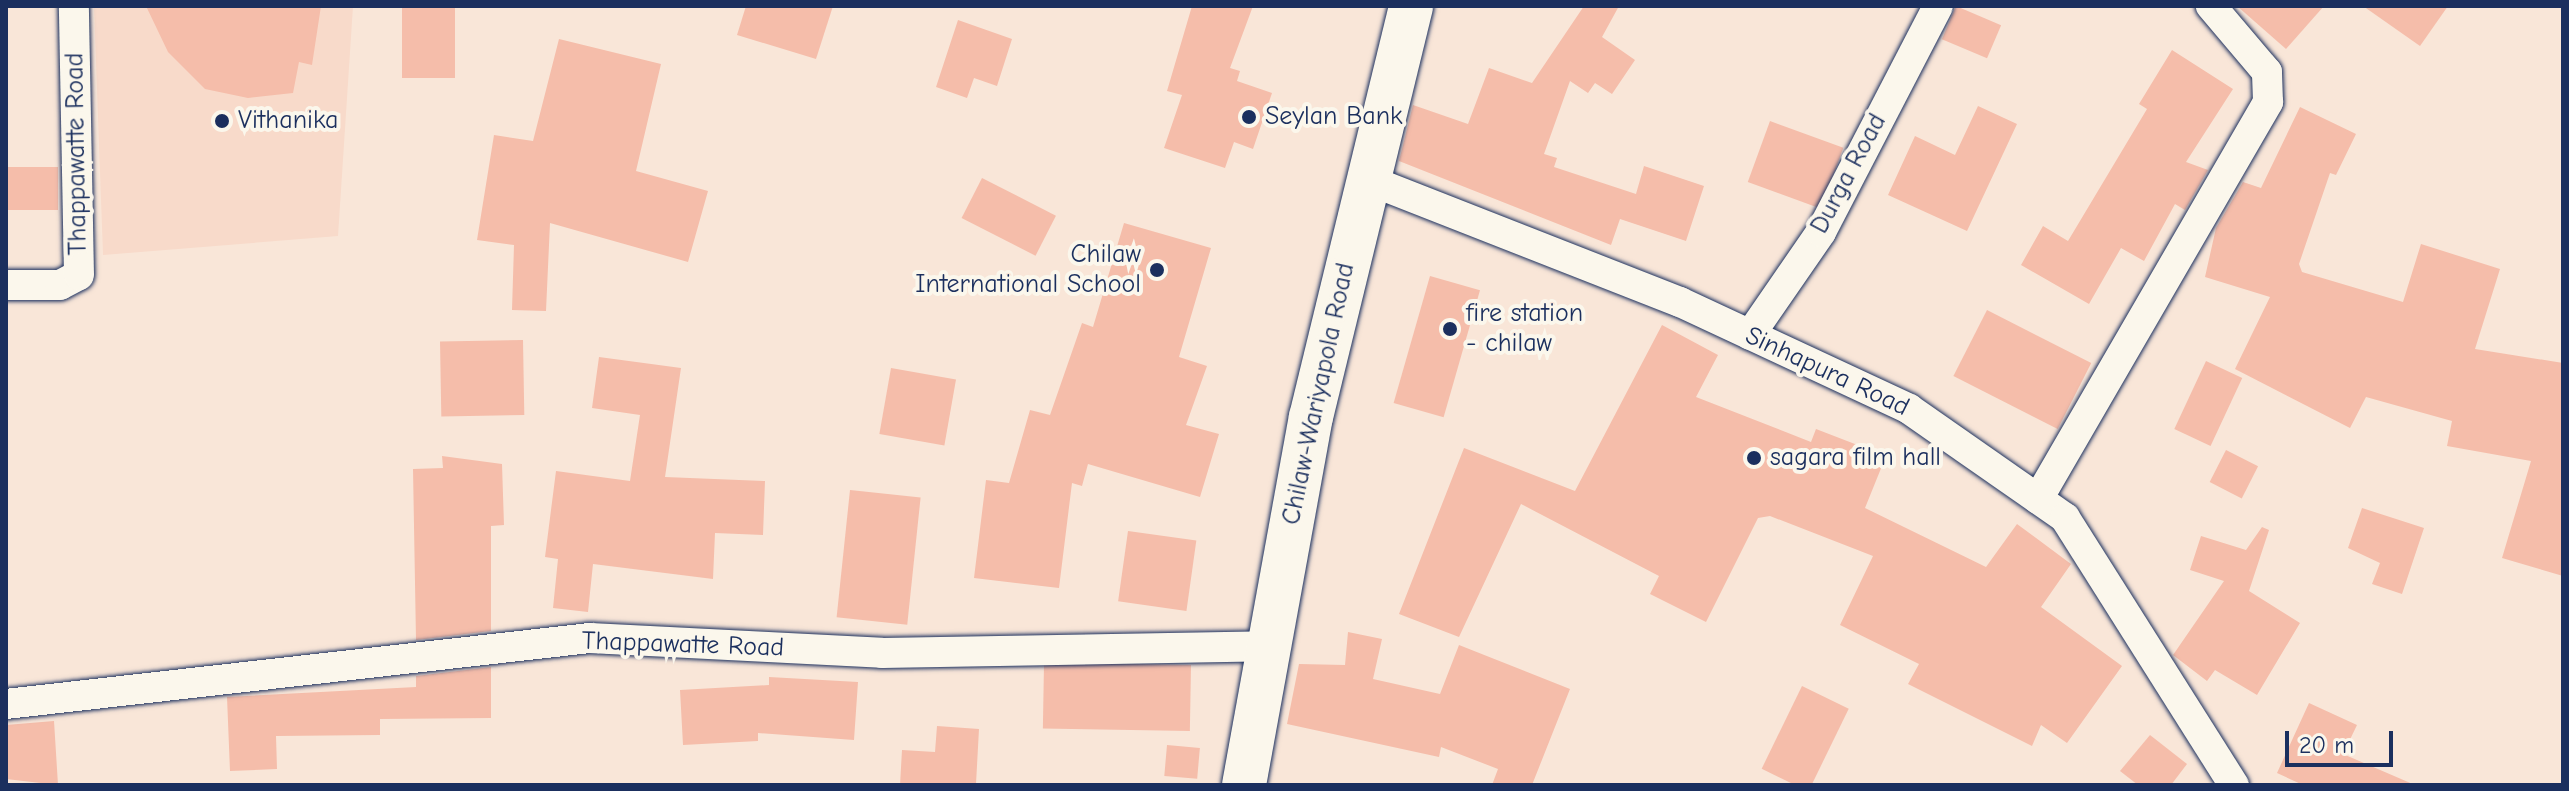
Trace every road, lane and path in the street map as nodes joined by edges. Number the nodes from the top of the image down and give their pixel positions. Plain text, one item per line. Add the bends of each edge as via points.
1 (74, 6) edge
2 (1411, 6) edge
3 (1938, 6) edge
4 (2211, 6) edge
5 (1366, 179) junction
6 (6, 285) edge
7 (1750, 335) junction
8 (2038, 499) junction
9 (1268, 646) junction
10 (6, 704) edge
11 (1244, 785) edge
12 (2234, 785) edge

1 - 6 street, Thappawatte Road via 79,275 60,285
2 - 5 main road, Chilaw-Wariyapola Road
3 - 7 street, Durga Road via 1821,232
4 - 8 street via 2267,72 2268,102
5 - 7 street, Sinhapura Road
5 - 9 main road, Chilaw-Wariyapola Road
7 - 8 street, Sinhapura Road via 1909,409
8 - 12 street, Sinhapura Road via 2065,518
9 - 10 street, Thappawatte Road via 882,653 590,638
9 - 11 main road, Chilaw-Wariyapola Road

